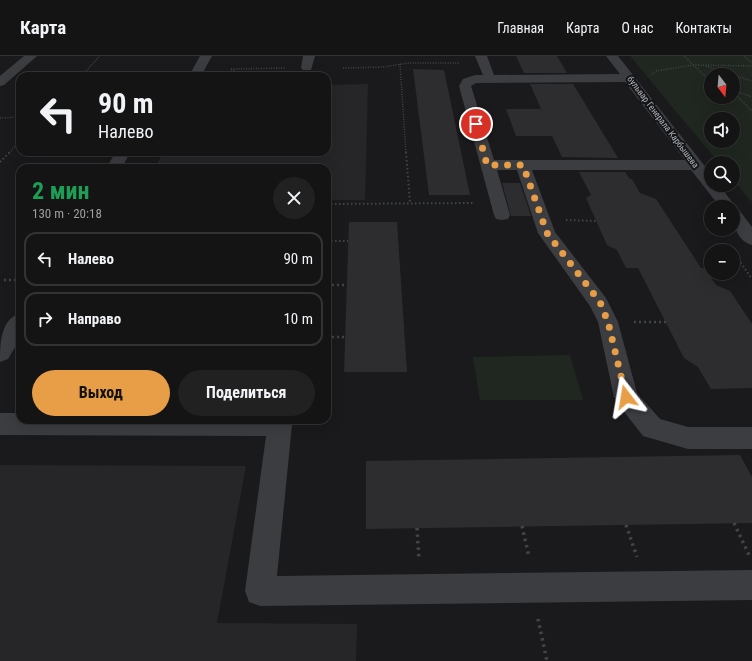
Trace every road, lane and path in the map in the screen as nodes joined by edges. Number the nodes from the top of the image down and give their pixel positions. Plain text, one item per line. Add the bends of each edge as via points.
1 (31, 56) edge
2 (100, 56) edge
3 (206, 56) edge
4 (309, 56) edge
5 (612, 56) edge
6 (684, 56) edge
7 (744, 56) edge
8 (482, 59) edge
9 (752, 63) edge
10 (400, 64) junction
11 (694, 65) junction
12 (752, 66) edge
13 (286, 68) dead end
14 (307, 68) dead end
15 (343, 68) dead end
16 (711, 68) edge
17 (231, 69) dead end
18 (240, 69) junction
19 (85, 72) edge
20 (197, 72) edge
21 (229, 72) edge
22 (704, 75) edge
23 (740, 77) edge
24 (490, 79) junction
25 (632, 81) junction
26 (752, 81) edge
27 (0, 82) edge
28 (740, 93) edge
29 (752, 97) edge
30 (740, 98) edge
31 (752, 111) edge
32 (0, 118) edge
33 (16, 118) edge
34 (16, 145) edge
35 (0, 162) edge
36 (695, 165) junction
37 (506, 171) junction
38 (497, 199) junction
39 (722, 200) edge
40 (410, 203) junction
41 (331, 204) edge
42 (502, 215) dead end
43 (740, 223) edge
44 (752, 239) edge
45 (331, 241) edge
46 (348, 241) dead end
47 (740, 261) edge
48 (752, 279) edge
49 (4, 280) dead end
50 (16, 280) edge
51 (331, 285) edge
52 (347, 285) dead end
53 (608, 322) junction
54 (666, 322) dead end
55 (16, 327) edge
56 (331, 337) edge
57 (346, 337) dead end
58 (0, 353) edge
59 (0, 424) edge
60 (16, 424) edge
61 (269, 424) edge
62 (752, 438) edge
63 (734, 523) dead end
64 (752, 563) edge
65 (752, 585) edge
66 (531, 588) junction
67 (548, 661) edge

1 - 27 street
2 - 19 path
3 - 20 street
4 - 14 street
5 - 25 street, бульвар Генерала Карбышева
6 - 11 path
7 - 9 path
8 - 10 path
8 - 24 street
10 - 15 path
10 - 40 path
11 - 12 path
11 - 16 path
11 - 22 path
11 - 25 path via 656,71
13 - 18 path
17 - 18 path
18 - 21 path
23 - 26 path
24 - 25 street
24 - 37 street via 475,78 465,86
25 - 36 street, бульвар Генерала Карбышева
28 - 29 path
30 - 31 path
32 - 33 path
34 - 35 path
36 - 37 street
36 - 39 street, бульвар Генерала Карбышева
37 - 38 street
37 - 53 street via 547,233 600,302
38 - 40 path via 479,202
38 - 42 street
40 - 41 path
43 - 44 street
45 - 46 path
47 - 48 path
49 - 50 path
51 - 52 path
53 - 54 path
53 - 62 street via 626,397 652,428 688,438
55 - 58 street
56 - 57 path
59 - 60 street
61 - 66 street via 280,425 260,591
63 - 64 path
65 - 66 street
66 - 67 path

